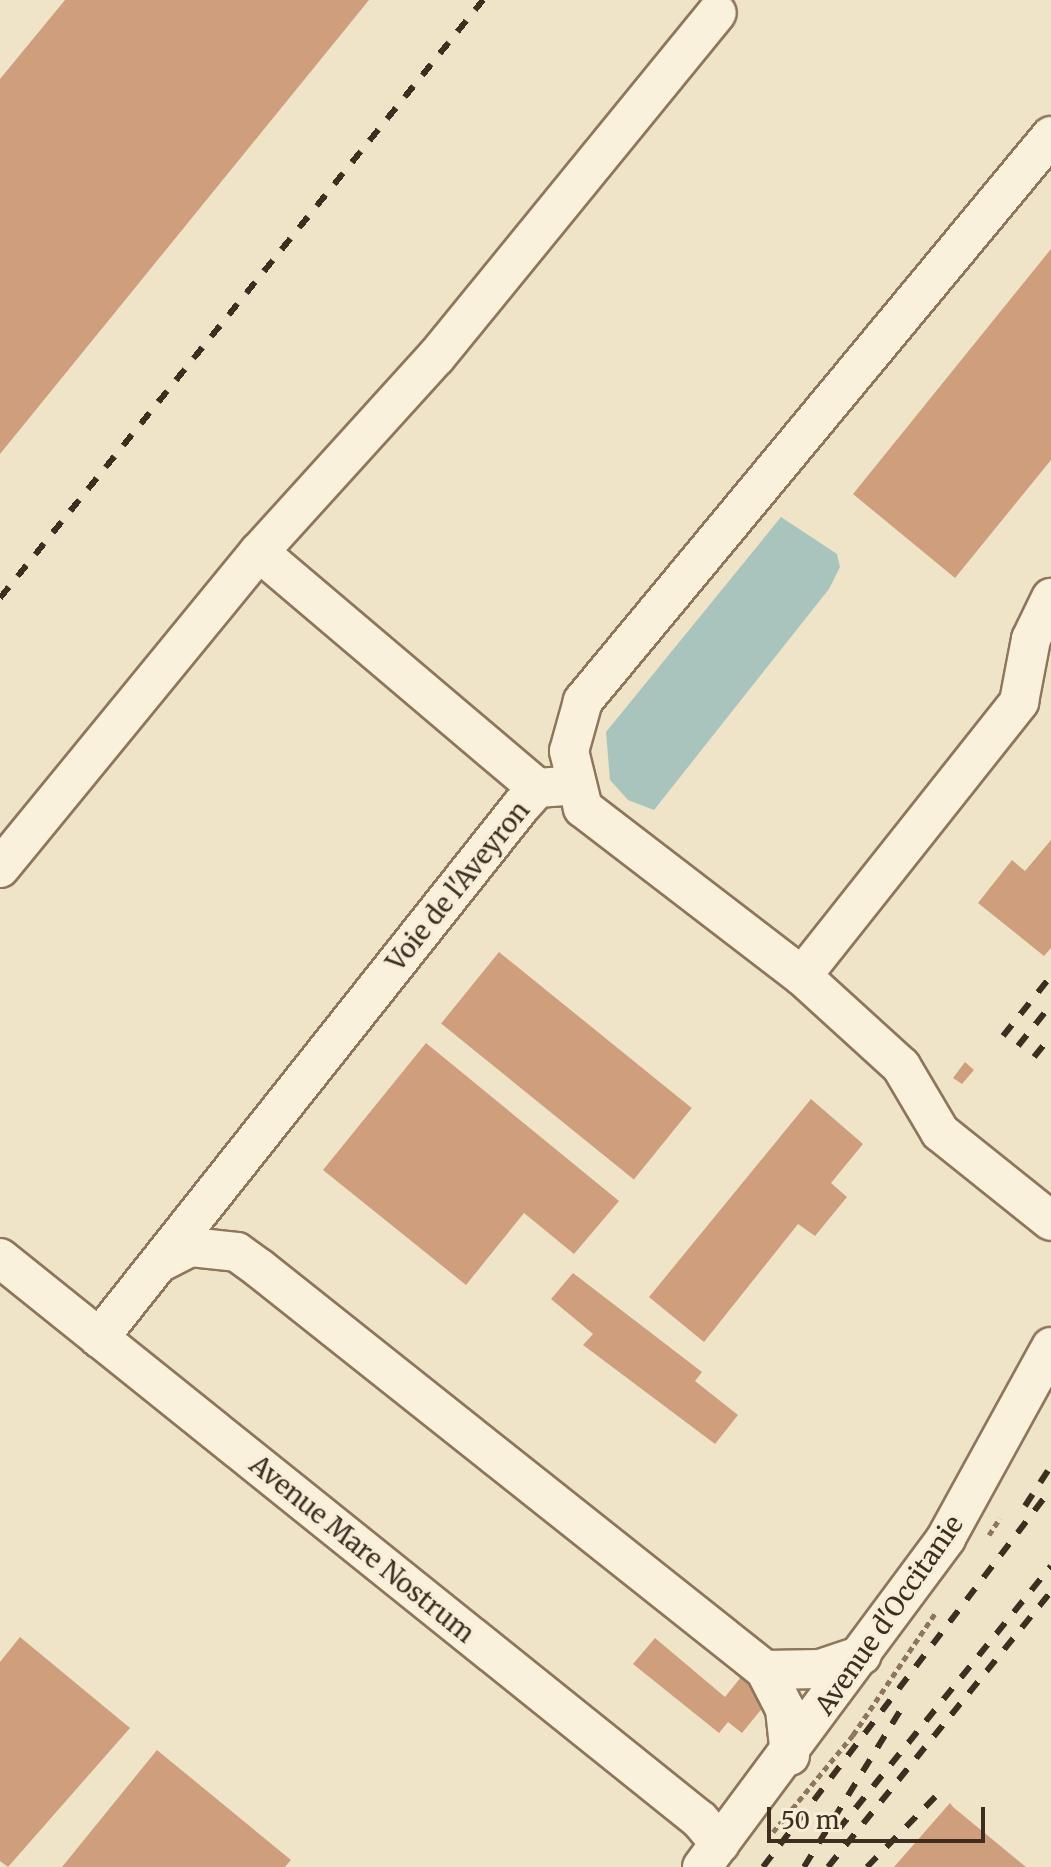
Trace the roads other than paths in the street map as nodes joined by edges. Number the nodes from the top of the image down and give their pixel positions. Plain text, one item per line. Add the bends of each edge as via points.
1 (717, 13) dead end
2 (1051, 136) edge
3 (259, 552) junction
4 (1051, 598) edge
5 (576, 785) junction
6 (537, 788) junction
7 (0, 868) edge
8 (802, 976) junction
9 (1051, 1221) edge
10 (0, 1258) edge
11 (159, 1263) junction
12 (99, 1338) junction
13 (1051, 1347) edge
14 (862, 1655) junction
15 (765, 1670) junction
16 (790, 1756) junction
17 (711, 1855) edge
18 (673, 1867) edge

1 - 3 street via 436,357
2 - 5 street via 583,701 569,751
3 - 6 street
3 - 7 street
4 - 8 street via 1031,639 1019,702
5 - 6 street, Voie de l'Aveyron
5 - 8 street via 583,808
6 - 11 street, Voie de l'Aveyron
8 - 9 street via 901,1066 940,1132
10 - 12 street, Avenue Mare Nostrum
11 - 12 street, Voie de l'Aveyron
11 - 15 street via 191,1247 237,1252
12 - 17 street, Avenue Mare Nostrum via 700,1820
13 - 14 street, Avenue d'Occitanie via 946,1538
14 - 15 street via 820,1669
14 - 16 street, Avenue d'Occitanie
15 - 16 street via 785,1709
16 - 17 street, Avenue d'Occitanie
17 - 18 street via 685,1854

